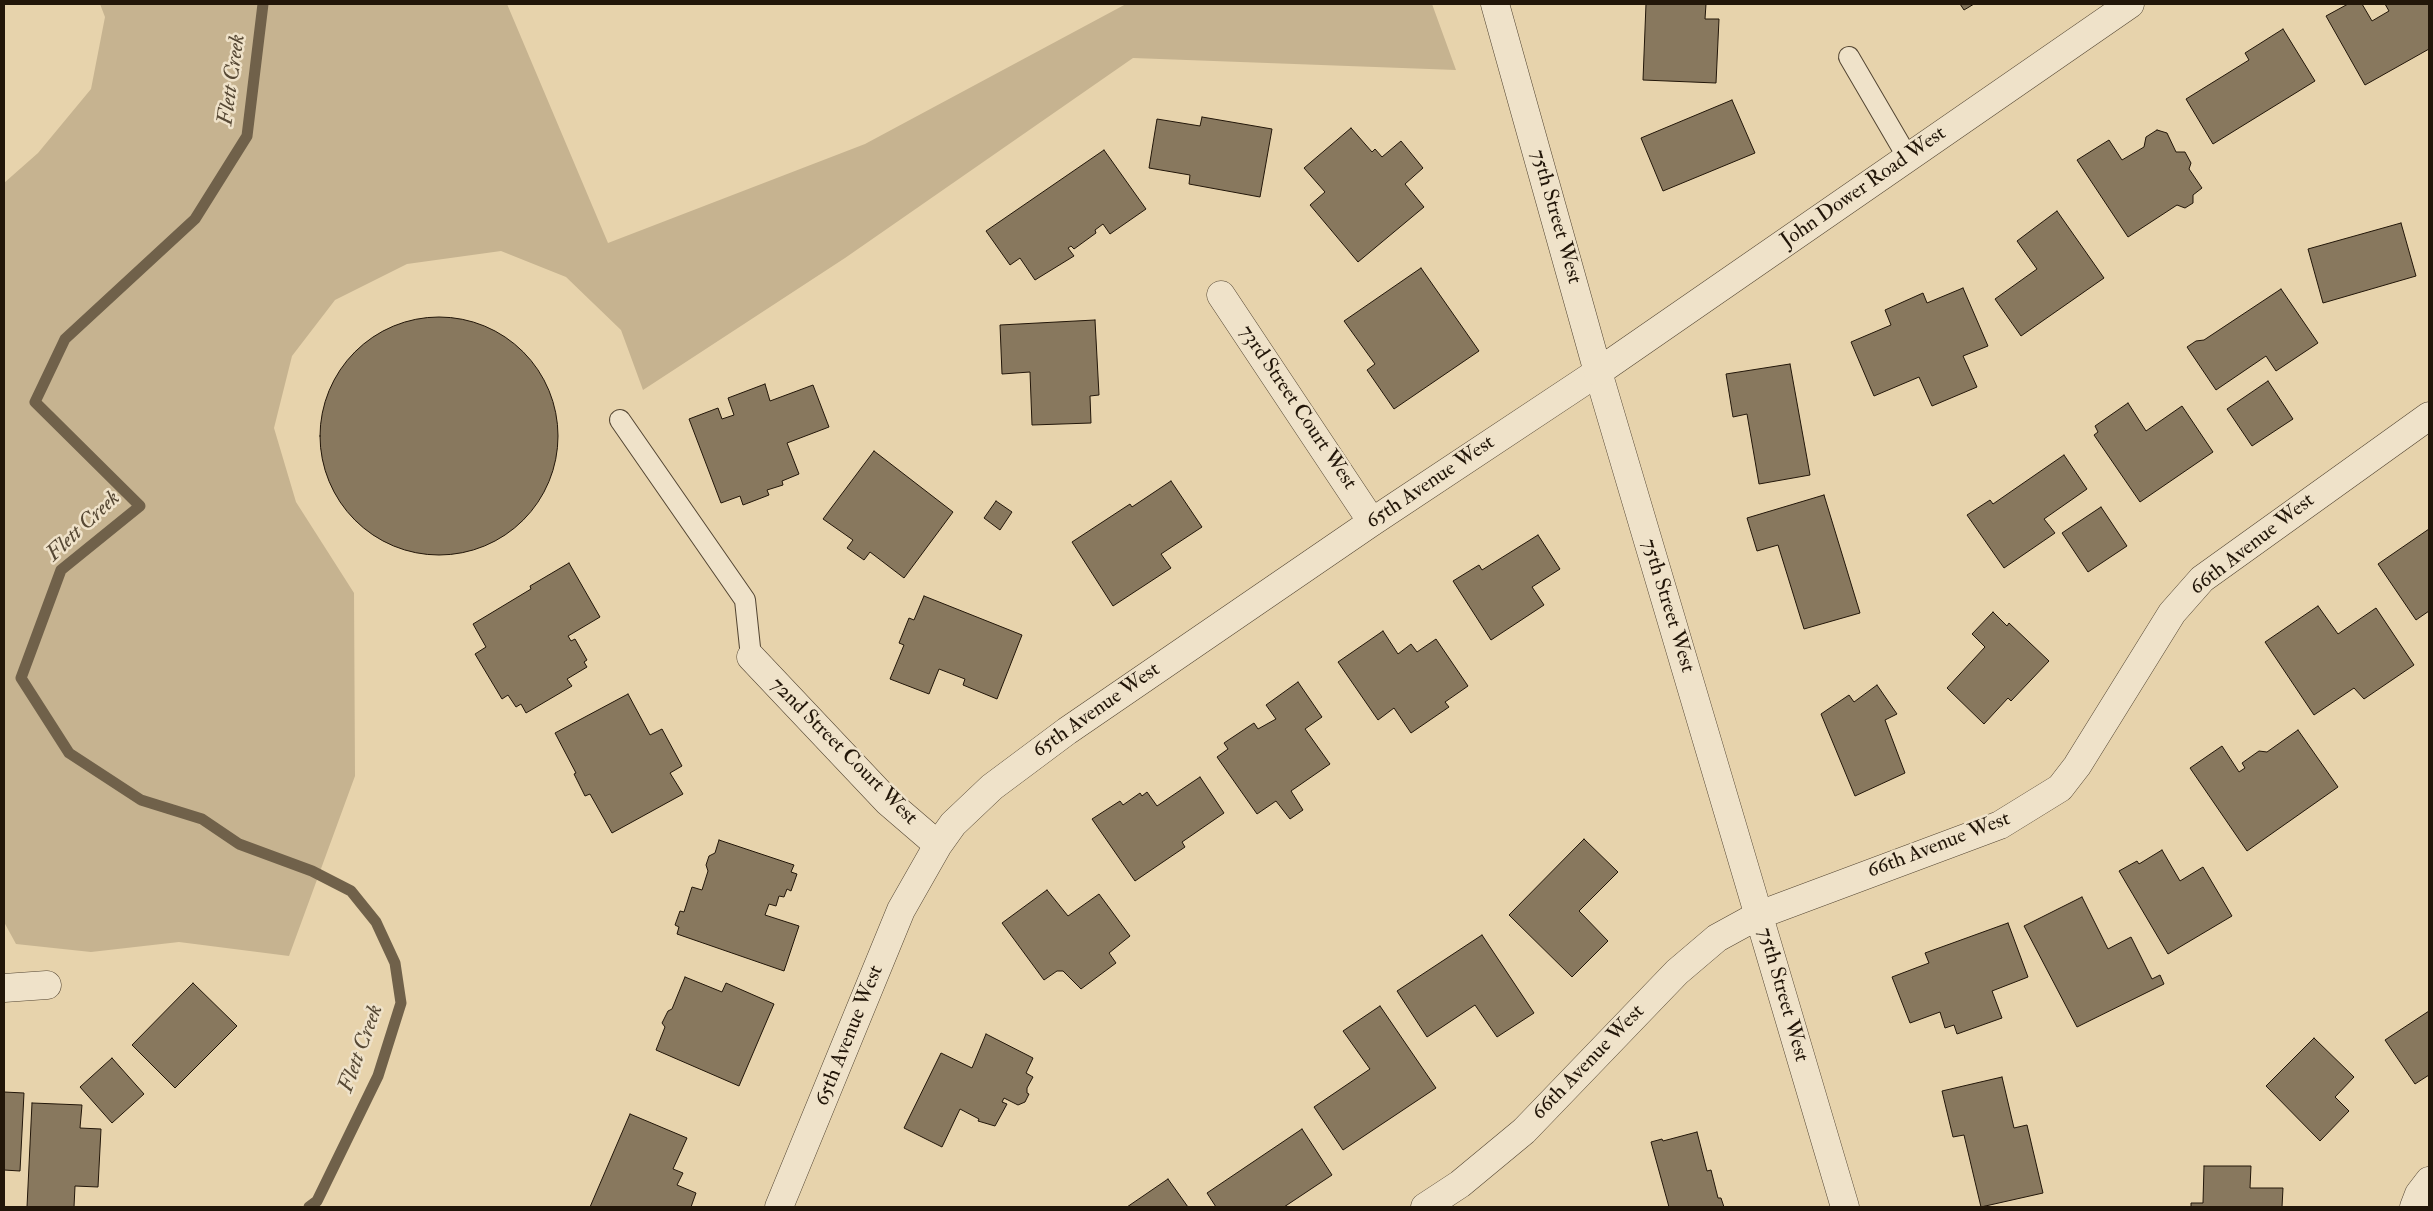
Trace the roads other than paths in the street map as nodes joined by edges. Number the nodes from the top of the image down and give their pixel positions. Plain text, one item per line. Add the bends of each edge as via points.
1 (1496, 4) edge
2 (2130, 4) edge
3 (1849, 57) dead end
4 (1908, 158) junction
5 (1221, 295) dead end
6 (1598, 372) junction
7 (2429, 416) edge
8 (620, 420) dead end
9 (1372, 522) junction
10 (751, 657) joint
11 (938, 844) junction
12 (1759, 915) junction
13 (47, 985) dead end
14 (4, 988) edge
15 (2429, 1181) edge
16 (779, 1207) edge
17 (1426, 1207) edge
18 (1845, 1207) edge
19 (2414, 1207) edge

1 - 6 street, 75th Street West
2 - 4 street, John Dower Road West
3 - 4 lane
4 - 6 street, John Dower Road West
5 - 9 street, 73rd Street Court West
6 - 9 street, 65th Avenue West
6 - 12 street, 75th Street West
7 - 12 street, 66th Avenue West via 2202,579 2172,613 2078,766 2060,788 2000,825
8 - 10 lane via 745,600
9 - 11 street, 65th Avenue West via 1014,769 964,813
10 - 11 street, 72nd Street Court West via 888,802
11 - 16 street, 65th Avenue West via 901,910
12 - 17 street, 66th Avenue West via 1728,930 1696,954 1524,1131 1460,1184
12 - 18 street, 75th Street West
13 - 14 street
15 - 19 street

